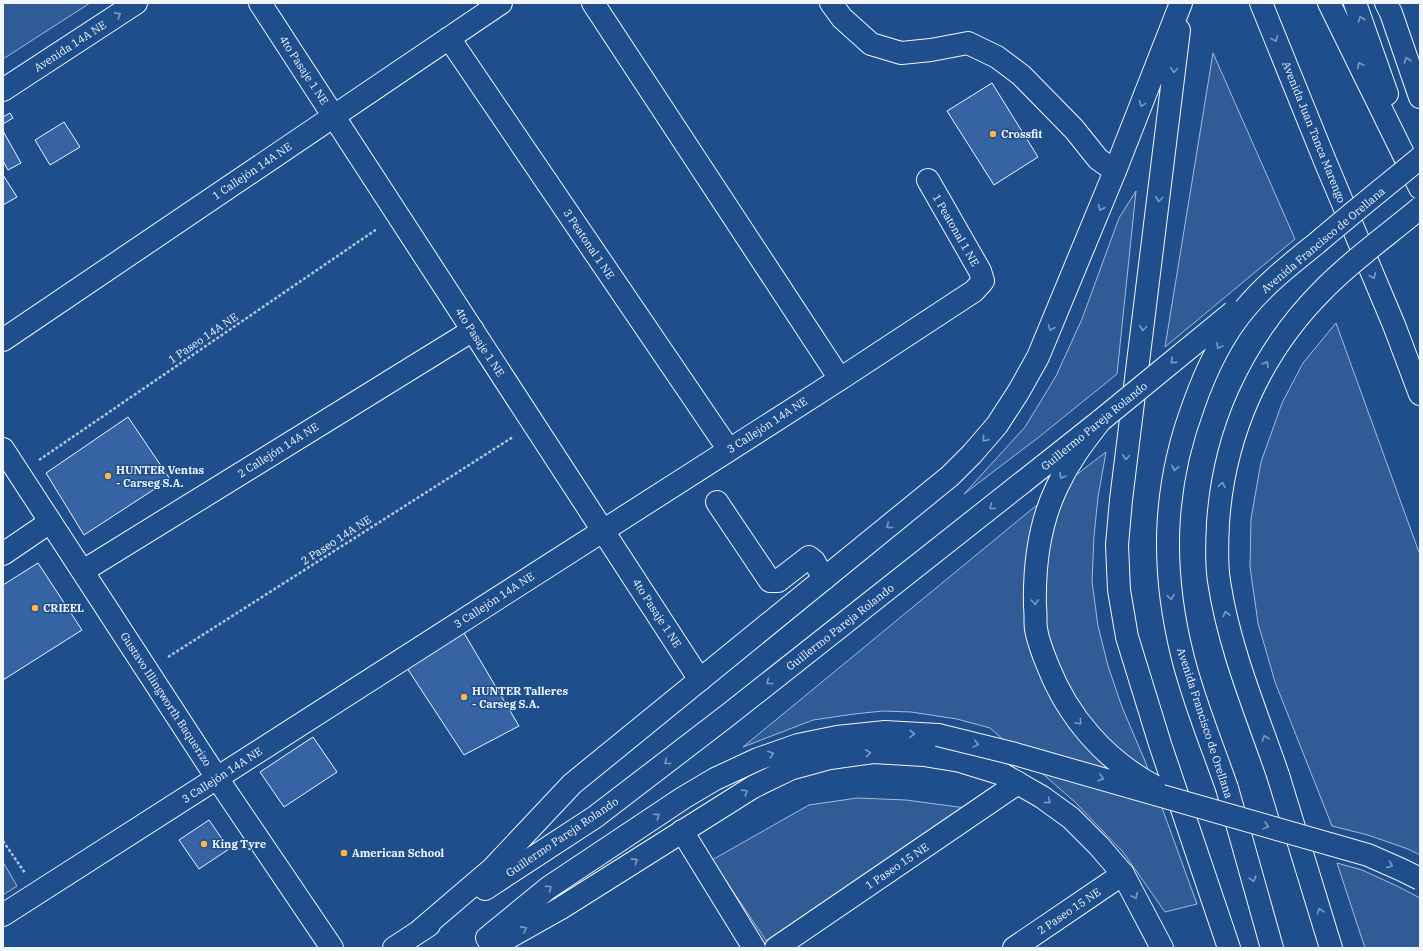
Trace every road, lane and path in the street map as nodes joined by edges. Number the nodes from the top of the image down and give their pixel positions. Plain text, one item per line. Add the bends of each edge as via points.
1 (136, 3) edge
2 (260, 3) edge
3 (501, 3) edge
4 (593, 3) edge
5 (831, 3) edge
6 (1182, 3) edge
7 (1261, 3) edge
8 (1329, 3) edge
9 (1355, 3) edge
10 (1389, 6) edge
11 (449, 38) junction
12 (3, 90) edge
13 (1420, 96) edge
14 (334, 116) junction
15 (1420, 158) edge
16 (1116, 172) junction
17 (928, 180) dead end
18 (1420, 188) edge
19 (1420, 208) edge
20 (397, 215) junction
21 (983, 281) joint
22 (1268, 283) junction
23 (473, 330) junction
24 (3, 340) edge
25 (840, 379) junction
26 (1420, 394) edge
27 (1100, 422) junction
28 (533, 423) junction
29 (3, 449) edge
30 (729, 450) junction
31 (19, 474) junction
32 (717, 502) dead end
33 (50, 522) junction
34 (603, 531) junction
35 (3, 554) edge
36 (83, 571) junction
37 (824, 579) junction
38 (147, 670) junction
39 (700, 680) junction
40 (217, 778) junction
41 (1018, 783) junction
42 (1211, 810) junction
43 (682, 831) junction
44 (3, 840) edge
45 (1123, 874) junction
46 (1420, 879) edge
47 (39, 892) junction
48 (3, 915) edge
49 (417, 933) junction
50 (332, 948) edge
51 (394, 948) edge
52 (475, 948) edge
53 (490, 948) edge
54 (754, 948) edge
55 (776, 948) edge
56 (1014, 948) edge
57 (1162, 948) edge
58 (1229, 948) edge
59 (1272, 948) edge
60 (1331, 948) edge

12 -> 1 main road, Avenida 14A NE
2 - 14 main road, 4to Pasaje 1 NE
3 - 11 main road, 1 Callejón 14A NE
4 - 25 main road
5 - 16 main road via 842,18 871,44 901,53 968,43 997,57 1021,75 1098,159
6 -> 16 main road
6 -> 58 main road via 1121,500 1117,545 1119,590 1127,637 1142,689
7 -> 26 main road, Avenida Juan Tanca Marengo
18 -> 8 main road
18 -> 9 main road
13 -> 10 main road
11 - 14 main road, 1 Callejón 14A NE
11 - 30 main road, 3 Peatonal 1 NE
14 - 20 main road, 4to Pasaje 1 NE
14 - 24 main road, 1 Callejón 14A NE
15 - 22 main road, Avenida Francisco de Orellana, bridge
16 -> 37 main road via 1038,357 997,425 950,476
17 - 21 main road, 1 Peatonal 1 NE via 980,271
60 -> 19 main road, bridge via 1278,775 1235,652 1219,580 1219,507 1230,449 1247,401 1281,339 1323,290
20 - 23 main road, 4to Pasaje 1 NE
20 - 31 path, 1 Paseo 14A NE
21 - 25 main road, 3 Callejón 14A NE via 974,291
22 -> 27 main road, Guillermo Pareja Rolando, bridge
22 -> 59 main road, Avenida Francisco de Orellana, bridge via 1228,331 1212,359 1199,390 1185,427 1176,464 1167,543 1169,580 1184,660 1227,788
23 - 28 main road, 4to Pasaje 1 NE
23 - 36 main road, 2 Callejón 14A NE
25 - 30 main road, 3 Callejón 14A NE
27 -> 42 main road, bridge via 1073,456 1056,487 1047,513 1037,552 1034,584 1036,629 1056,686 1073,715 1099,746 1125,768 1153,785
27 -> 49 main road, Guillermo Pareja Rolando, bridge via 595,817
28 - 34 main road, 4to Pasaje 1 NE
28 - 38 path, 2 Paseo 14A NE
29 - 31 main road, Gustavo Illingworth Baquerizo
30 - 34 main road, 3 Callejón 14A NE
31 - 33 main road, Gustavo Illingworth Baquerizo
32 - 37 main road via 770,581 778,581 810,557
33 - 35 main road
33 - 36 main road, Gustavo Illingworth Baquerizo
34 - 39 main road, 4to Pasaje 1 NE
34 - 40 main road, 3 Callejón 14A NE
36 - 38 main road, Gustavo Illingworth Baquerizo
37 - 39 main road
38 - 40 main road, Gustavo Illingworth Baquerizo
39 - 49 main road via 572,784 493,868
40 - 47 main road, 3 Callejón 14A NE
40 - 50 main road, Gustavo Illingworth Baquerizo
43 -> 41 main road via 753,787 790,769 830,758 873,752 924,754 960,761 1002,774
41 -> 45 main road via 1071,818
41 - 55 main road, 1 Paseo 15 NE
42 -> 46 main road, bridge via 1368,855
52 -> 42 main road, bridge via 548,888 715,779 758,759 798,745 837,737 885,732 938,735 1015,754
53 -> 43 main road via 561,908
43 - 54 main road
44 - 47 path
45 - 56 main road, 2 Paseo 15 NE
45 -> 57 main road
47 - 48 main road, 3 Callejón 14A NE
49 - 51 main road, Guillermo Pareja Rolando

